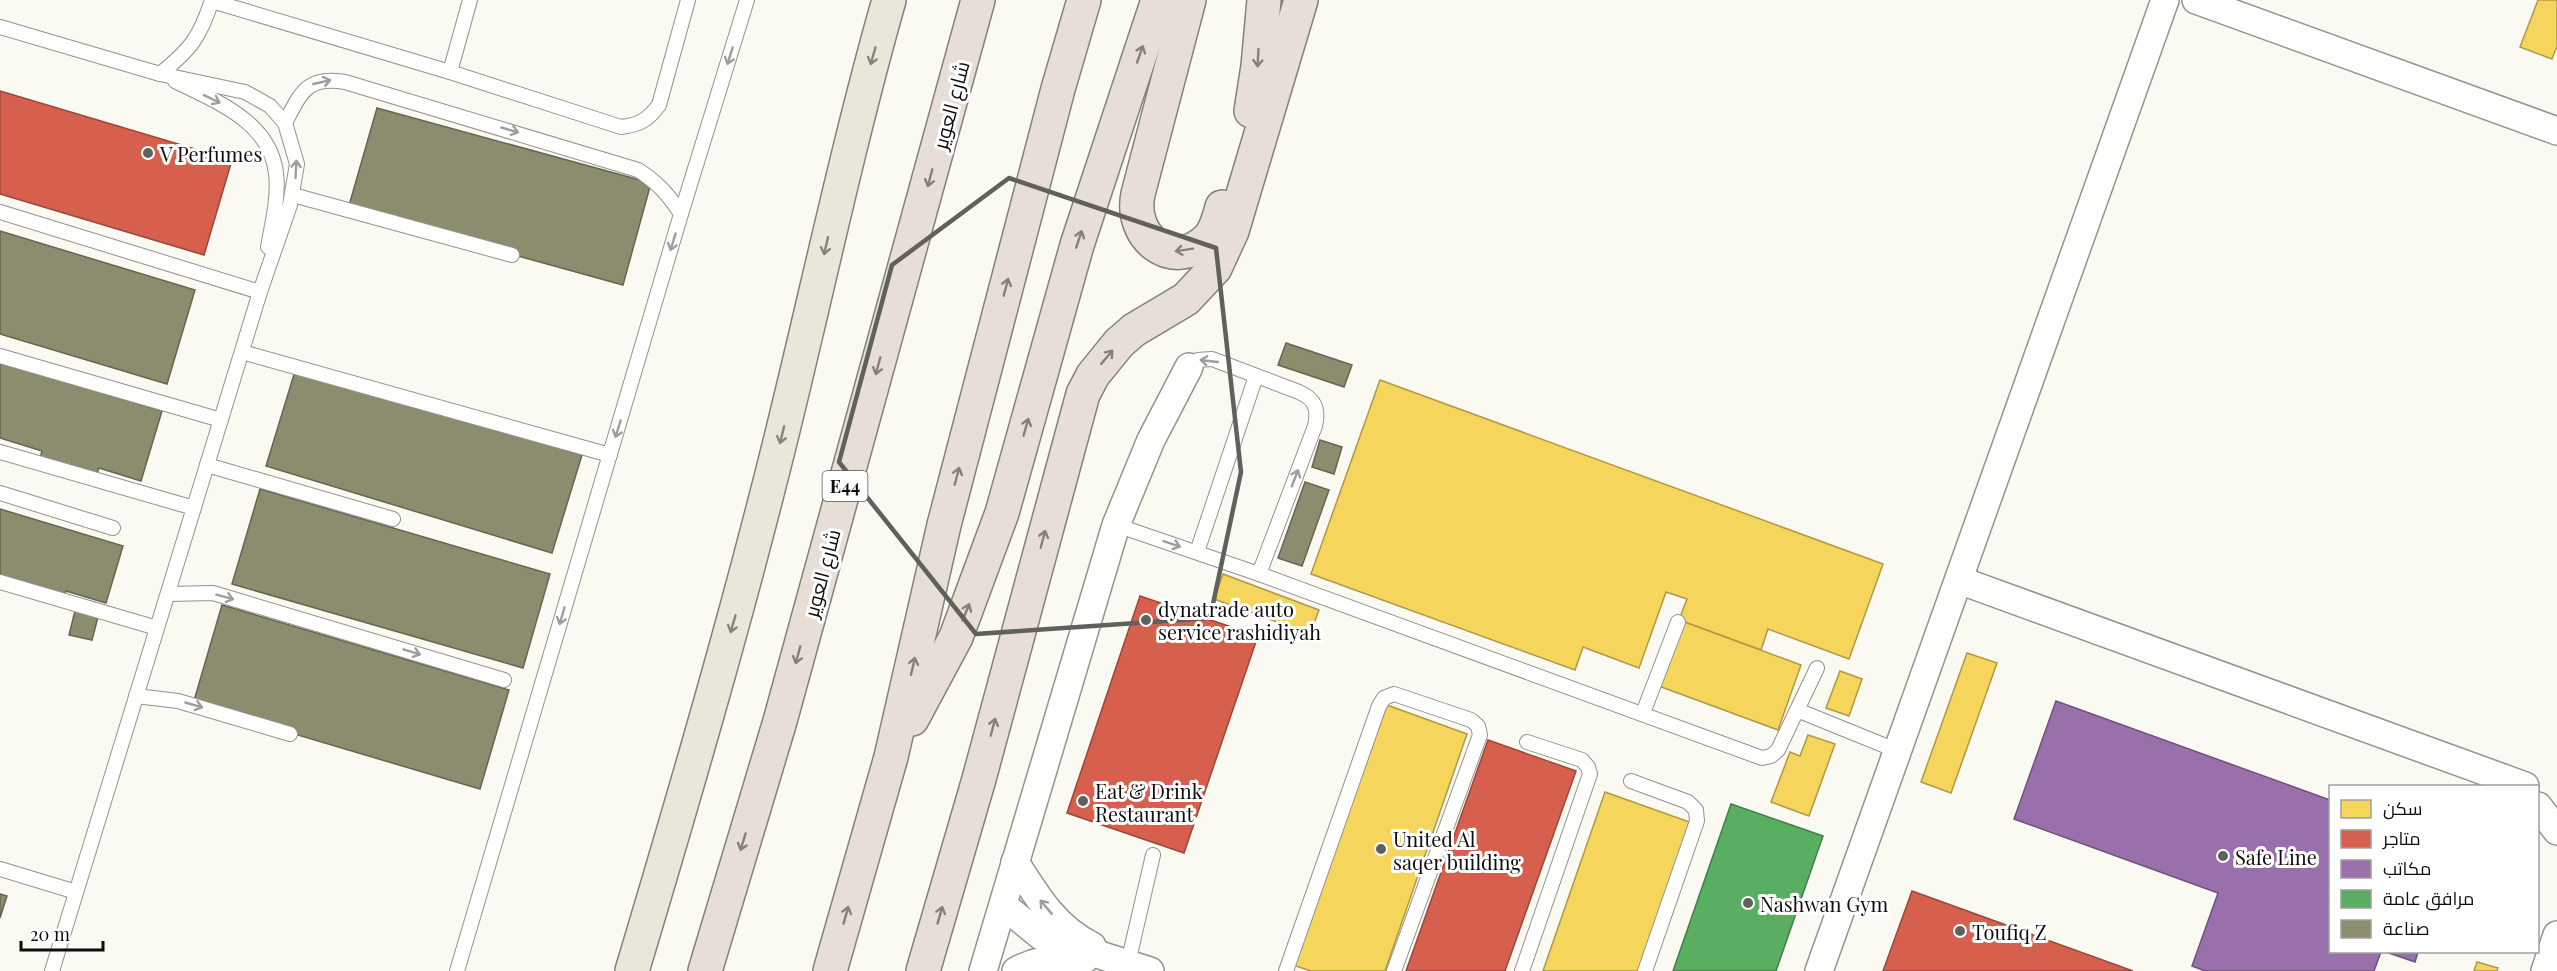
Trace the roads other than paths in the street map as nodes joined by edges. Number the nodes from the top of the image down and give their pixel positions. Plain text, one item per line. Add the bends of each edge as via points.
1 (212, 0) edge
2 (470, 0) edge
3 (688, 0) edge
4 (747, 0) edge
5 (889, 0) edge
6 (978, 0) edge
7 (1084, 0) edge
8 (1158, 0) edge
9 (1189, 0) edge
10 (1264, 0) edge
11 (1301, 0) edge
12 (2165, 0) edge
13 (2196, 0) edge
14 (0, 27) edge
15 (450, 72) junction
16 (160, 74) junction
17 (285, 123) junction
18 (2557, 131) edge
19 (293, 195) junction
20 (0, 212) edge
21 (681, 214) junction
22 (512, 255) dead end
23 (261, 289) junction
24 (242, 352) junction
25 (0, 356) edge
26 (1189, 367) joint
27 (1256, 376) junction
28 (221, 420) junction
29 (0, 452) edge
30 (610, 455) junction
31 (207, 465) junction
32 (0, 494) edge
33 (194, 508) junction
34 (393, 519) dead end
35 (1116, 525) junction
36 (113, 528) dead end
37 (1197, 552) junction
38 (1259, 574) junction
39 (1959, 580) junction
40 (0, 582) edge
41 (168, 594) junction
42 (1678, 622) dead end
43 (157, 628) junction
44 (1817, 668) dead end
45 (504, 680) dead end
46 (136, 696) junction
47 (1797, 710) junction
48 (1642, 713) junction
49 (290, 734) dead end
50 (1527, 742) dead end
51 (1898, 751) junction
52 (891, 758) junction
53 (1631, 781) dead end
54 (2518, 785) edge
55 (2539, 791) edge
56 (2557, 798) edge
57 (2539, 807) edge
58 (2557, 831) edge
59 (1153, 855) dead end
60 (1015, 862) junction
61 (0, 869) edge
62 (76, 892) junction
63 (1003, 905) junction
64 (2557, 935) edge
65 (1139, 967) edge
66 (52, 971) edge
67 (457, 971) edge
68 (632, 971) edge
69 (705, 971) edge
70 (830, 971) edge
71 (923, 971) edge
72 (983, 971) edge
73 (1016, 971) edge
74 (1286, 971) edge
75 (1394, 971) edge
76 (1522, 971) edge
77 (1645, 971) edge
78 (1819, 971) edge
79 (2545, 971) edge

1 - 15 lane
1 - 16 lane via 202,30 184,55
2 - 15 lane
3 - 15 lane via 659,105 650,117 636,125 606,124
4 -> 21 lane
5 -> 68 main road via 745,578
6 -> 69 highway, شارع العوير / E44 via 780,721
52 -> 7 highway via 944,525
52 -> 8 highway via 956,637 980,576 1002,513 1077,245
10 -> 9 highway via 1247,129 1215,230 1197,247 1172,251 1160,248 1140,230 1135,205
71 -> 11 highway via 1083,394 1119,343 1186,299 1215,268 1232,231
12 - 39 street
13 - 18 street
14 - 16 lane
16 - 17 lane via 245,93 270,106
16 -> 23 lane via 229,108 251,125 267,147 276,172 275,200
19 -> 17 lane via 297,164
17 -> 21 lane via 309,86 327,79 345,82 638,170 670,196
19 - 22 lane
19 - 23 lane
20 - 23 lane
21 -> 30 lane
23 - 24 lane
24 - 28 lane
24 - 30 lane
25 - 28 lane
27 -> 26 lane via 1212,359 1198,360
26 - 35 street via 1151,440
27 - 37 lane
38 -> 27 lane via 1317,415 1309,396
28 - 31 lane
29 - 33 lane
30 -> 67 lane
31 - 33 lane
31 - 34 lane
32 - 36 lane
33 - 41 lane
35 -> 37 lane
35 - 60 street
37 - 38 lane
38 - 48 lane
39 - 51 street
39 - 54 street
40 - 43 lane
41 - 43 lane
41 -> 45 lane via 213,593
42 - 48 lane
43 - 46 lane
44 - 47 lane
46 -> 49 lane via 178,701
46 - 62 lane
47 - 48 lane via 1778,750 1762,758
47 - 51 lane
50 - 76 lane via 1582,760 1590,774
51 - 78 street
70 -> 52 highway
53 - 77 lane via 1689,802 1697,816
55 - 56 street
57 - 58 street
59 - 65 lane
60 - 63 street
65 -> 60 street via 1086,943 1063,926 1042,905
61 - 62 lane
62 - 66 lane
63 - 65 street via 1041,936 1058,944
63 - 72 street
64 - 79 street
65 - 73 street via 1061,958
74 - 75 lane via 1378,706 1394,694 1471,720 1480,735

